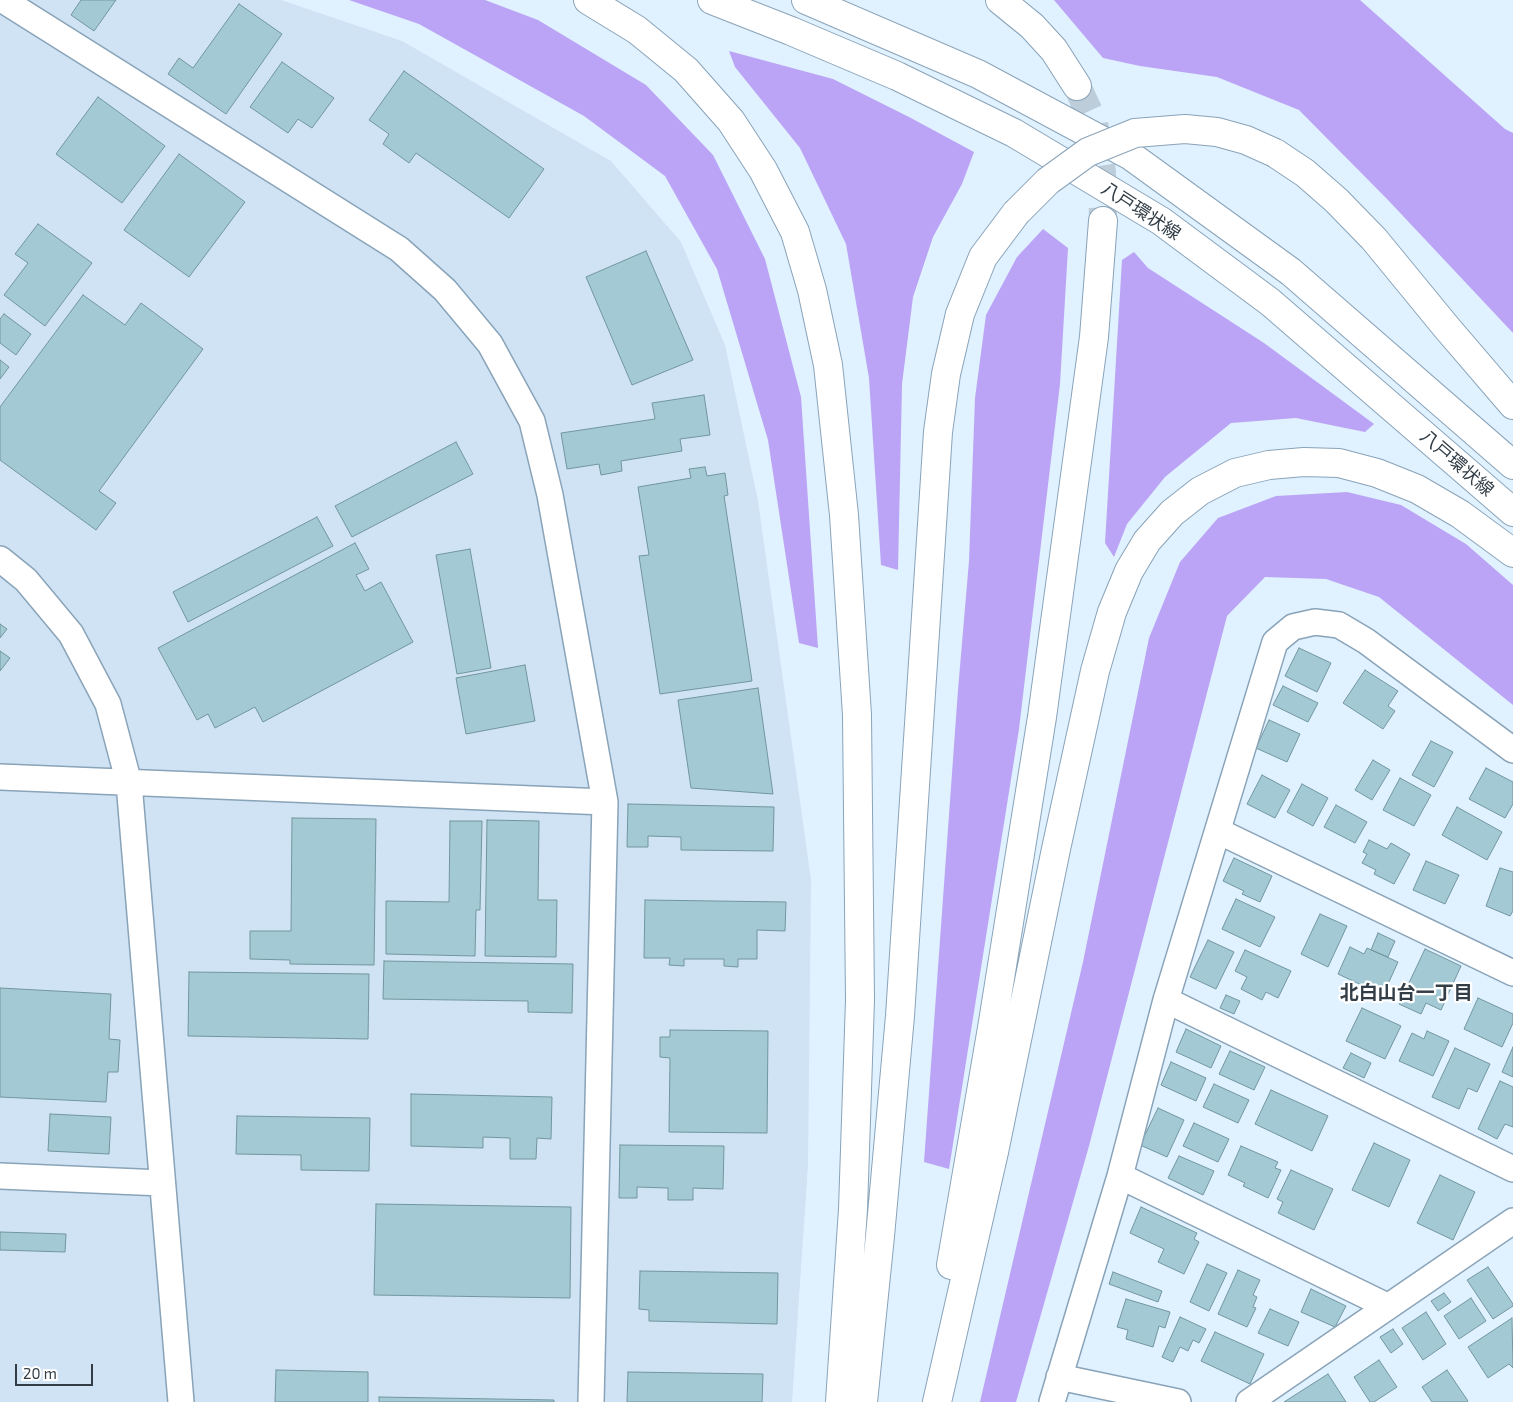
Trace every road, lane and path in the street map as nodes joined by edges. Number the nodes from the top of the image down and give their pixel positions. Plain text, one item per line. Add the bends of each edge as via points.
1 (3, 0) edge
2 (588, 0) edge
3 (712, 0) edge
4 (806, 0) edge
5 (1000, 0) edge
6 (1077, 86) tunnel mouth
7 (1103, 220) tunnel mouth
8 (1513, 405) edge
9 (1513, 465) edge
10 (1513, 512) edge
11 (1513, 553) edge
12 (0, 559) edge
13 (1513, 750) edge
14 (0, 777) edge
15 (129, 782) junction
16 (605, 802) junction
17 (1218, 831) junction
18 (1513, 972) edge
19 (1166, 1000) junction
20 (1513, 1169) edge
21 (0, 1176) edge
22 (1120, 1176) junction
23 (162, 1183) junction
24 (1513, 1221) edge
25 (1387, 1306) junction
26 (1059, 1377) junction
27 (181, 1402) edge
28 (591, 1402) edge
29 (840, 1402) edge
30 (863, 1402) edge
31 (927, 1402) edge
32 (937, 1402) edge
33 (1052, 1402) edge
34 (1178, 1402) edge
35 (1249, 1402) edge

1 - 16 street via 399,249 445,290 490,344 532,421 550,495
2 - 29 main road via 637,30 686,70 730,121 763,170 795,232 812,290 828,365 844,515 857,715 860,951 853,1209
3 - 10 main road, 八戸環状線 via 897,76 1014,133 1161,221 1270,302
4 - 9 main road, 八戸環状線 via 978,74 1131,156 1291,272
5 - 6 main road via 1032,26 1054,50
7 - 31 main road via 1094,338 1042,717
8 - 30 main road, bridge via 1374,239 1330,194 1275,153 1246,140 1217,132 1185,129 1135,133 1088,152 1048,181 1016,213 983,257 960,314 946,374 938,432 900,1016
11 - 32 main road via 1460,514 1417,489 1377,473 1338,463 1269,465 1235,473 1200,491 1172,513 1146,541 1128,571 1095,671 994,1152
12 - 15 street via 26,580 71,634 108,704
13 - 17 street via 1340,625 1315,622 1293,628 1275,642
14 - 15 street
15 - 16 street
15 - 23 street
16 - 28 street
17 - 18 street
17 - 19 street
19 - 20 street
19 - 22 street
21 - 23 street
22 - 25 street
22 - 26 street
23 - 27 street
24 - 25 street
25 - 35 street
26 - 33 street
26 - 34 street

